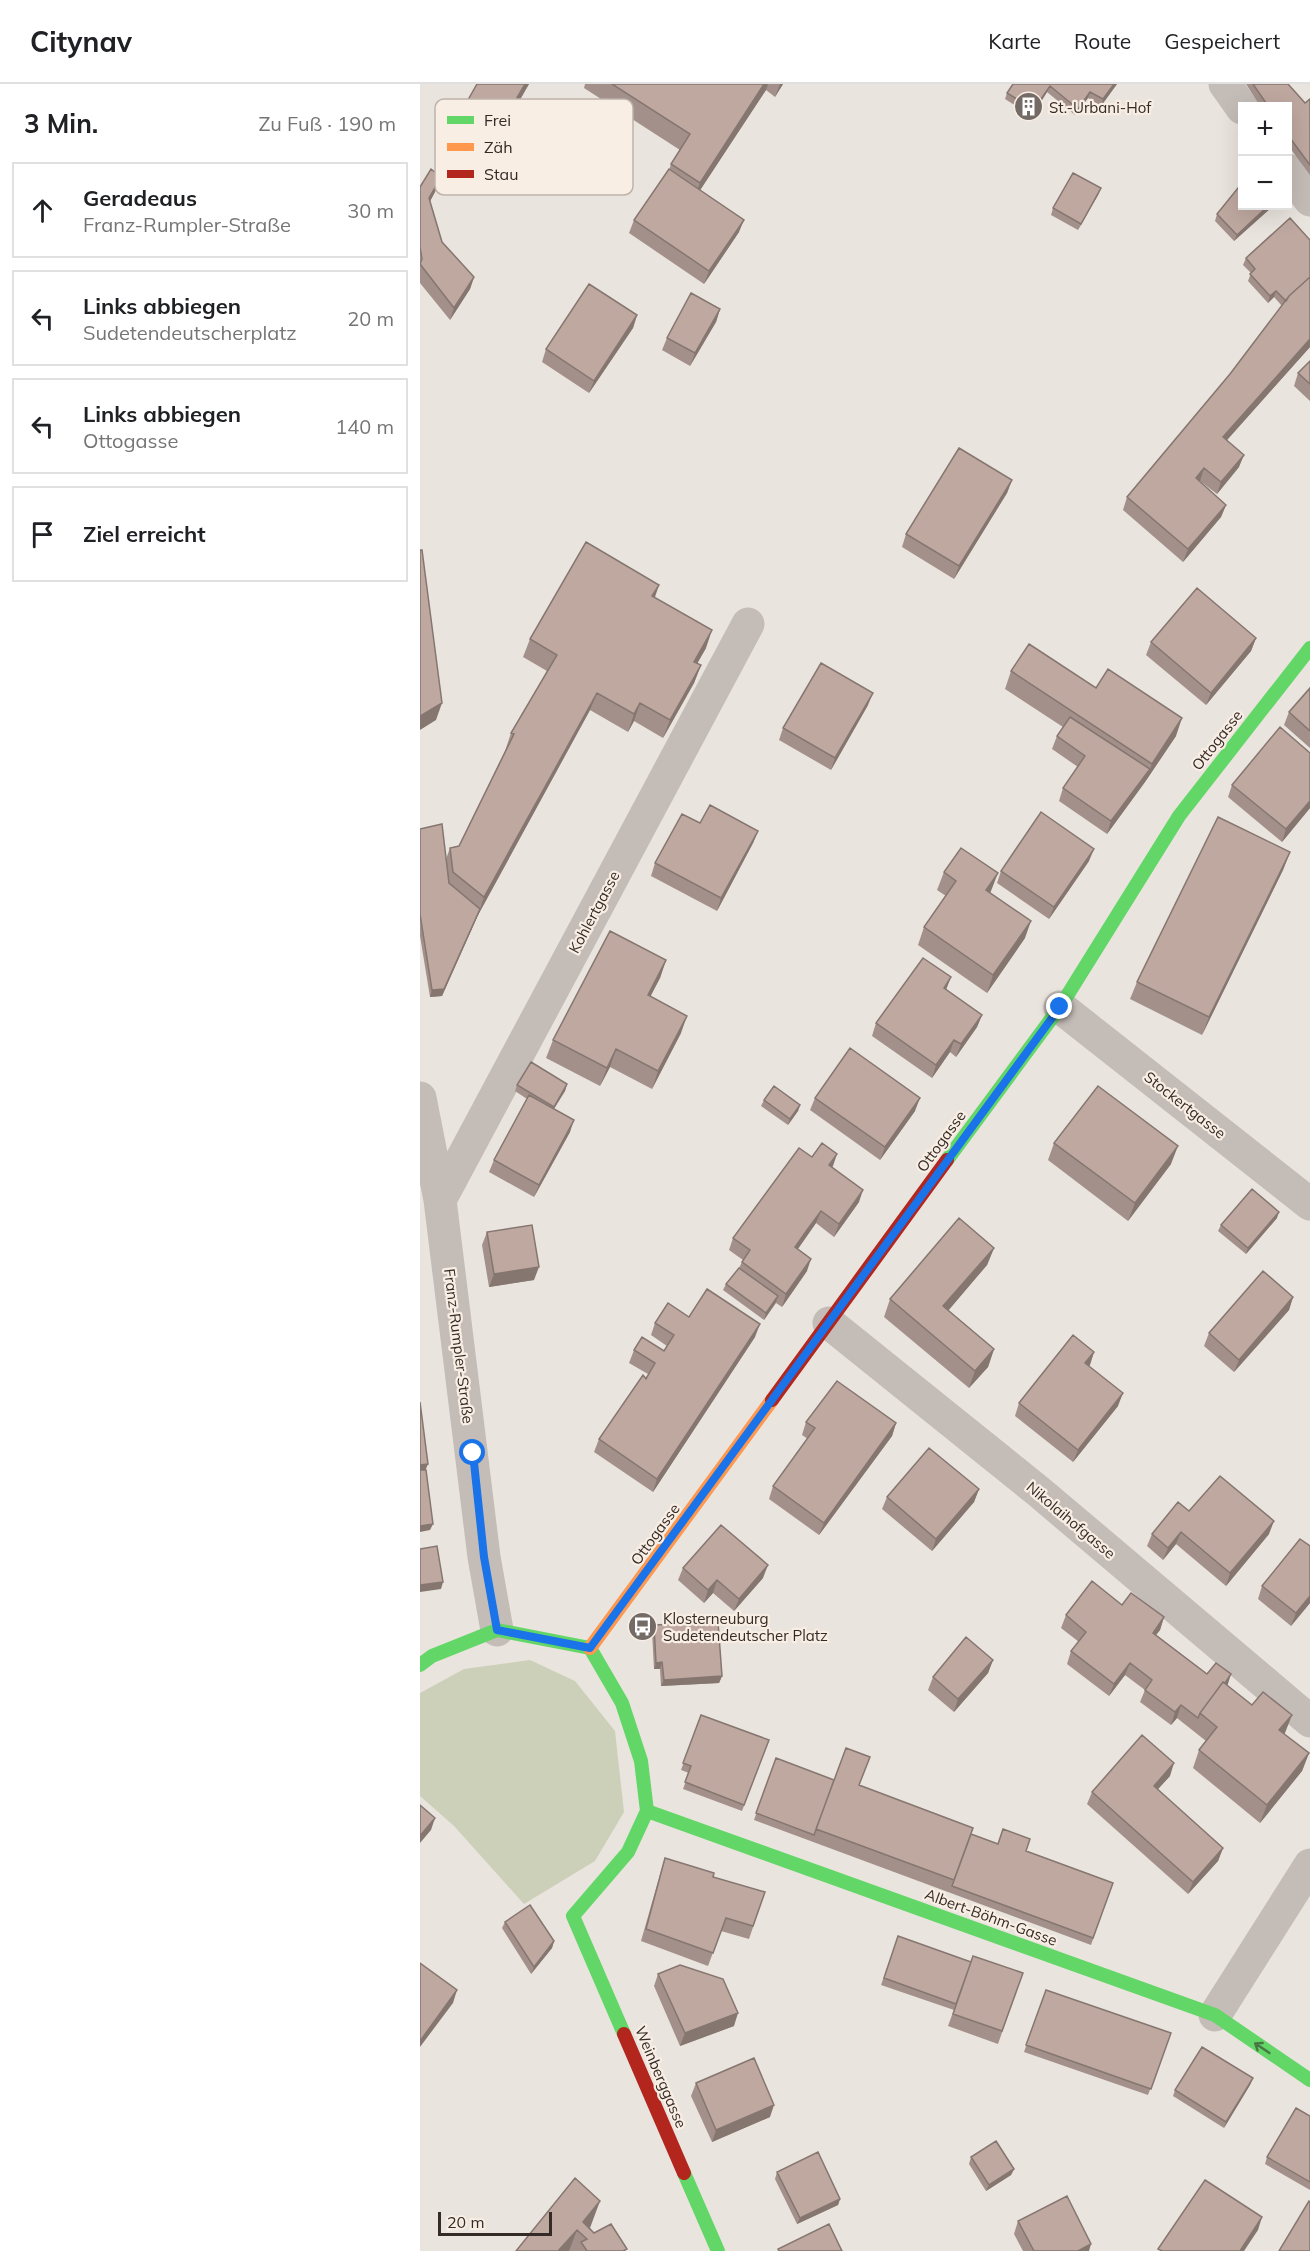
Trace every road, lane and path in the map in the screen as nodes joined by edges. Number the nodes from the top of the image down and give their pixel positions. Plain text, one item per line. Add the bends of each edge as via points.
1 (1225, 84) edge
2 (1238, 102) edge
3 (1292, 177) edge
4 (1310, 200) edge
5 (748, 624) dead end
6 (1310, 648) edge
7 (1060, 1007) junction
8 (420, 1098) edge
9 (440, 1200) junction
10 (1310, 1204) edge
11 (829, 1323) junction
12 (497, 1630) junction
13 (590, 1648) junction
14 (420, 1665) edge
15 (1310, 1721) edge
16 (647, 1811) junction
17 (1310, 1865) edge
18 (1215, 2015) junction
19 (1310, 2080) edge
20 (718, 2251) edge

1 - 2 street
3 - 4 street
5 - 9 street, Kohlertgasse
6 - 7 street, Ottogasse via 1179,816
7 - 10 street, Stockertgasse
7 - 11 street, Ottogasse
8 - 9 street, Franz-Rumpler-Straße
9 - 12 street, Franz-Rumpler-Straße via 484,1557
11 - 13 street, Ottogasse
11 - 15 street, Nikolaihofgasse via 1038,1491
12 - 13 street
12 - 14 street via 432,1656
13 - 16 street via 622,1703 641,1761
16 - 18 street, Albert-Böhm-Gasse
16 - 20 street, Weinberggasse via 628,1852 573,1916
17 - 18 street
19 -> 18 street, Albert-Böhm-Gasse

